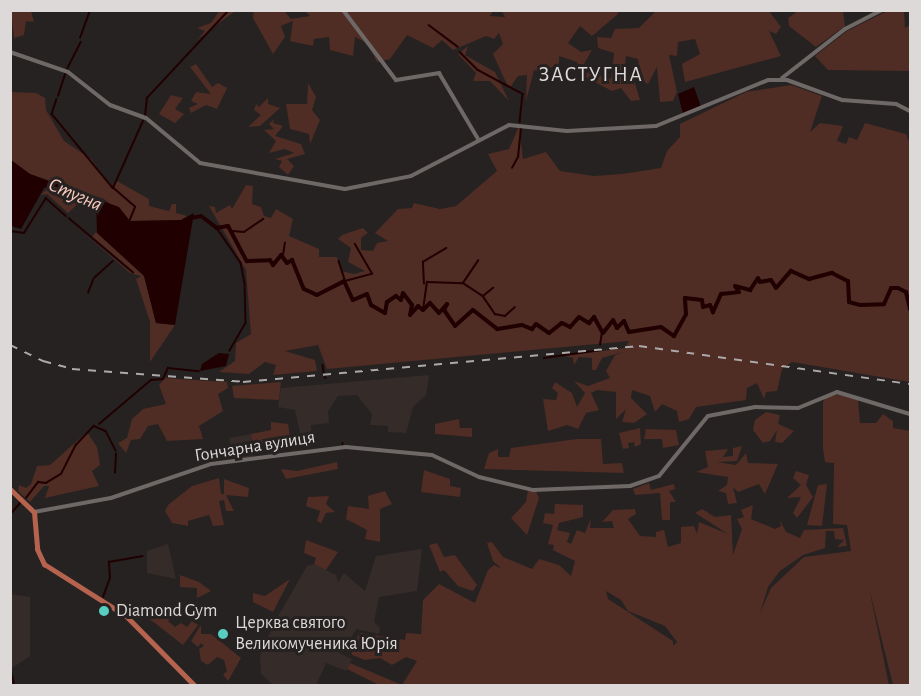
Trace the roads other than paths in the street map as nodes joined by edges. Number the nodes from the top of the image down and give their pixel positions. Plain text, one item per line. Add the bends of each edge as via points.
1 (343, 10) edge
2 (882, 10) edge
3 (10, 52) edge
4 (789, 78) junction
5 (910, 111) edge
6 (478, 140) junction
7 (910, 414) edge
8 (10, 489) edge
9 (34, 512) junction
10 (195, 686) edge

1 - 6 street via 393,78 411,81 435,70
2 - 4 street via 857,22
3 - 6 street via 68,72 110,105 146,118 200,163 345,189 411,176
4 - 5 street via 842,99 896,104
4 - 6 street via 656,126 567,131 516,124
7 - 9 street, Гончарна вулиця via 855,394 833,393 798,408 755,407 708,416 659,476 636,485 532,490 481,477 432,456 346,447 211,464 111,498
8 - 9 main road
9 - 10 main road via 37,549 44,564 126,616

